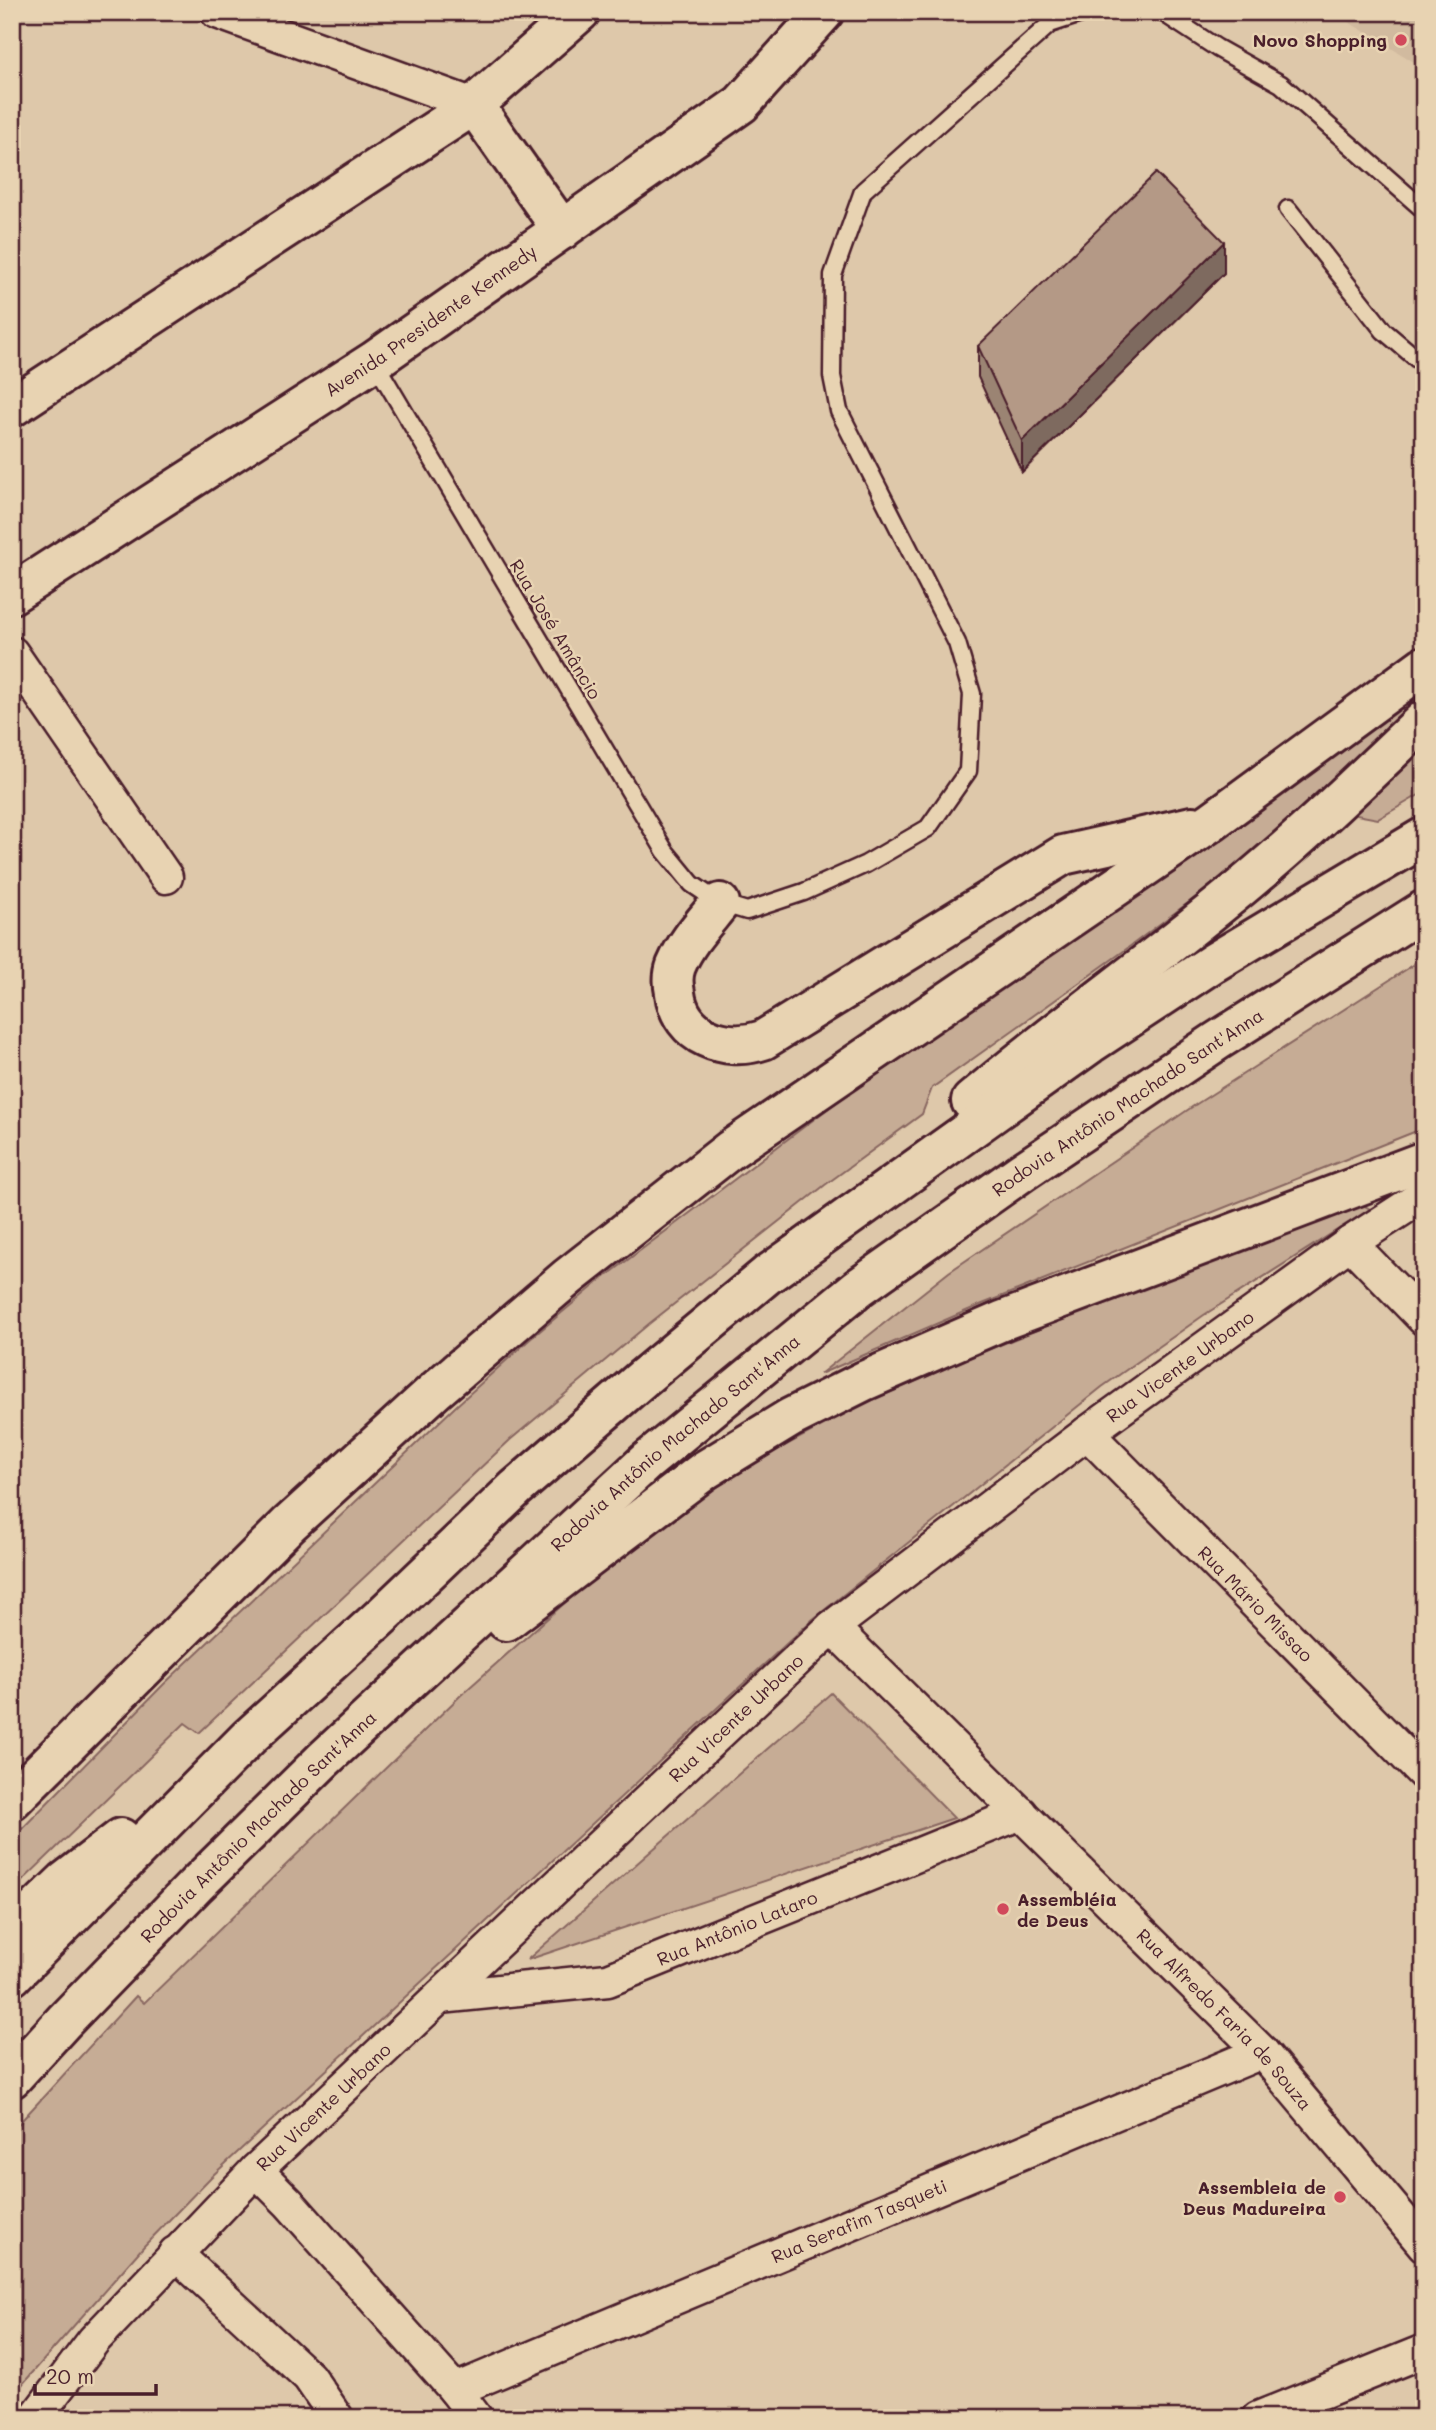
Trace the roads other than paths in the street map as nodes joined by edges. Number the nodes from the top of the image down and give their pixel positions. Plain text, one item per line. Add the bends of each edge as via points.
1 (217, 12) edge
2 (580, 12) edge
3 (824, 12) edge
4 (1087, 12) edge
5 (1162, 12) edge
6 (474, 105) junction
7 (1288, 209) dead end
8 (1424, 210) edge
9 (562, 230) junction
10 (374, 361) junction
11 (1424, 361) edge
12 (12, 407) edge
13 (12, 594) edge
14 (12, 653) edge
15 (1424, 666) edge
16 (1424, 720) edge
17 (1211, 821) junction
18 (1424, 837) edge
19 (166, 877) dead end
20 (720, 903) junction
21 (1424, 910) edge
22 (1424, 1161) edge
23 (1424, 1195) edge
24 (1350, 1243) junction
25 (767, 1275) junction
26 (1424, 1319) edge
27 (1087, 1433) junction
28 (832, 1627) junction
29 (249, 1737) junction
30 (323, 1760) junction
31 (1424, 1774) edge
32 (12, 1800) edge
33 (1021, 1813) junction
34 (12, 1932) edge
35 (12, 1976) edge
36 (440, 1997) junction
37 (1262, 2052) junction
38 (12, 2078) edge
39 (256, 2170) junction
40 (1424, 2245) edge
41 (175, 2253) junction
42 (1424, 2351) edge
43 (454, 2390) junction
44 (35, 2418) edge
45 (337, 2418) edge
46 (476, 2418) edge
47 (1258, 2418) edge

1 - 6 street
2 - 6 main road
3 - 9 main road, Avenida Presidente Kennedy via 741,103
4 - 20 lane via 1050,24 863,191 833,275 832,376 839,411 957,643 972,694 968,771 928,828 866,864 747,911
5 - 8 lane via 1281,84
6 - 9 main road
6 - 12 main road
7 - 11 lane via 1384,331
9 - 10 main road, Avenida Presidente Kennedy
10 - 13 main road, Avenida Presidente Kennedy
10 - 20 lane, Rua José Amâncio via 665,851 691,884
14 - 19 street
15 - 17 main road
16 - 25 main road via 1252,879 1015,1064
17 - 20 main road via 1063,855 763,1040 743,1045 713,1041 695,1031 682,1016 675,997 676,967
17 - 32 main road via 730,1150 568,1277 289,1524
18 - 25 main road via 1224,956 1090,1044
21 - 30 main road, Rodovia Antônio Machado Sant'Anna via 1217,1041 858,1288 647,1461
22 - 30 main road via 1004,1320 790,1418 705,1470
23 - 24 street, Rua Vicente Urbano
24 - 26 street
24 - 27 street, Rua Vicente Urbano
25 - 29 main road via 526,1480
27 - 28 street, Rua Vicente Urbano
27 - 31 street, Rua Mário Missao
28 - 33 street, Rua Alfredo Faria de Souza
28 - 36 street, Rua Vicente Urbano
29 - 34 main road via 65,1881
29 - 35 main road
30 - 38 main road, Rodovia Antônio Machado Sant'Anna
33 - 36 street, Rua Antônio Lataro via 608,1980
33 - 37 street, Rua Alfredo Faria de Souza
36 - 39 street, Rua Vicente Urbano
37 - 40 street, Rua Alfredo Faria de Souza
37 - 43 street, Rua Serafim Tasqueti
39 - 41 street, Rua Vicente Urbano
39 - 43 street
41 - 44 street, Rua Vicente Urbano via 94,2340
41 - 45 street via 309,2377
42 - 47 street
43 - 46 street

